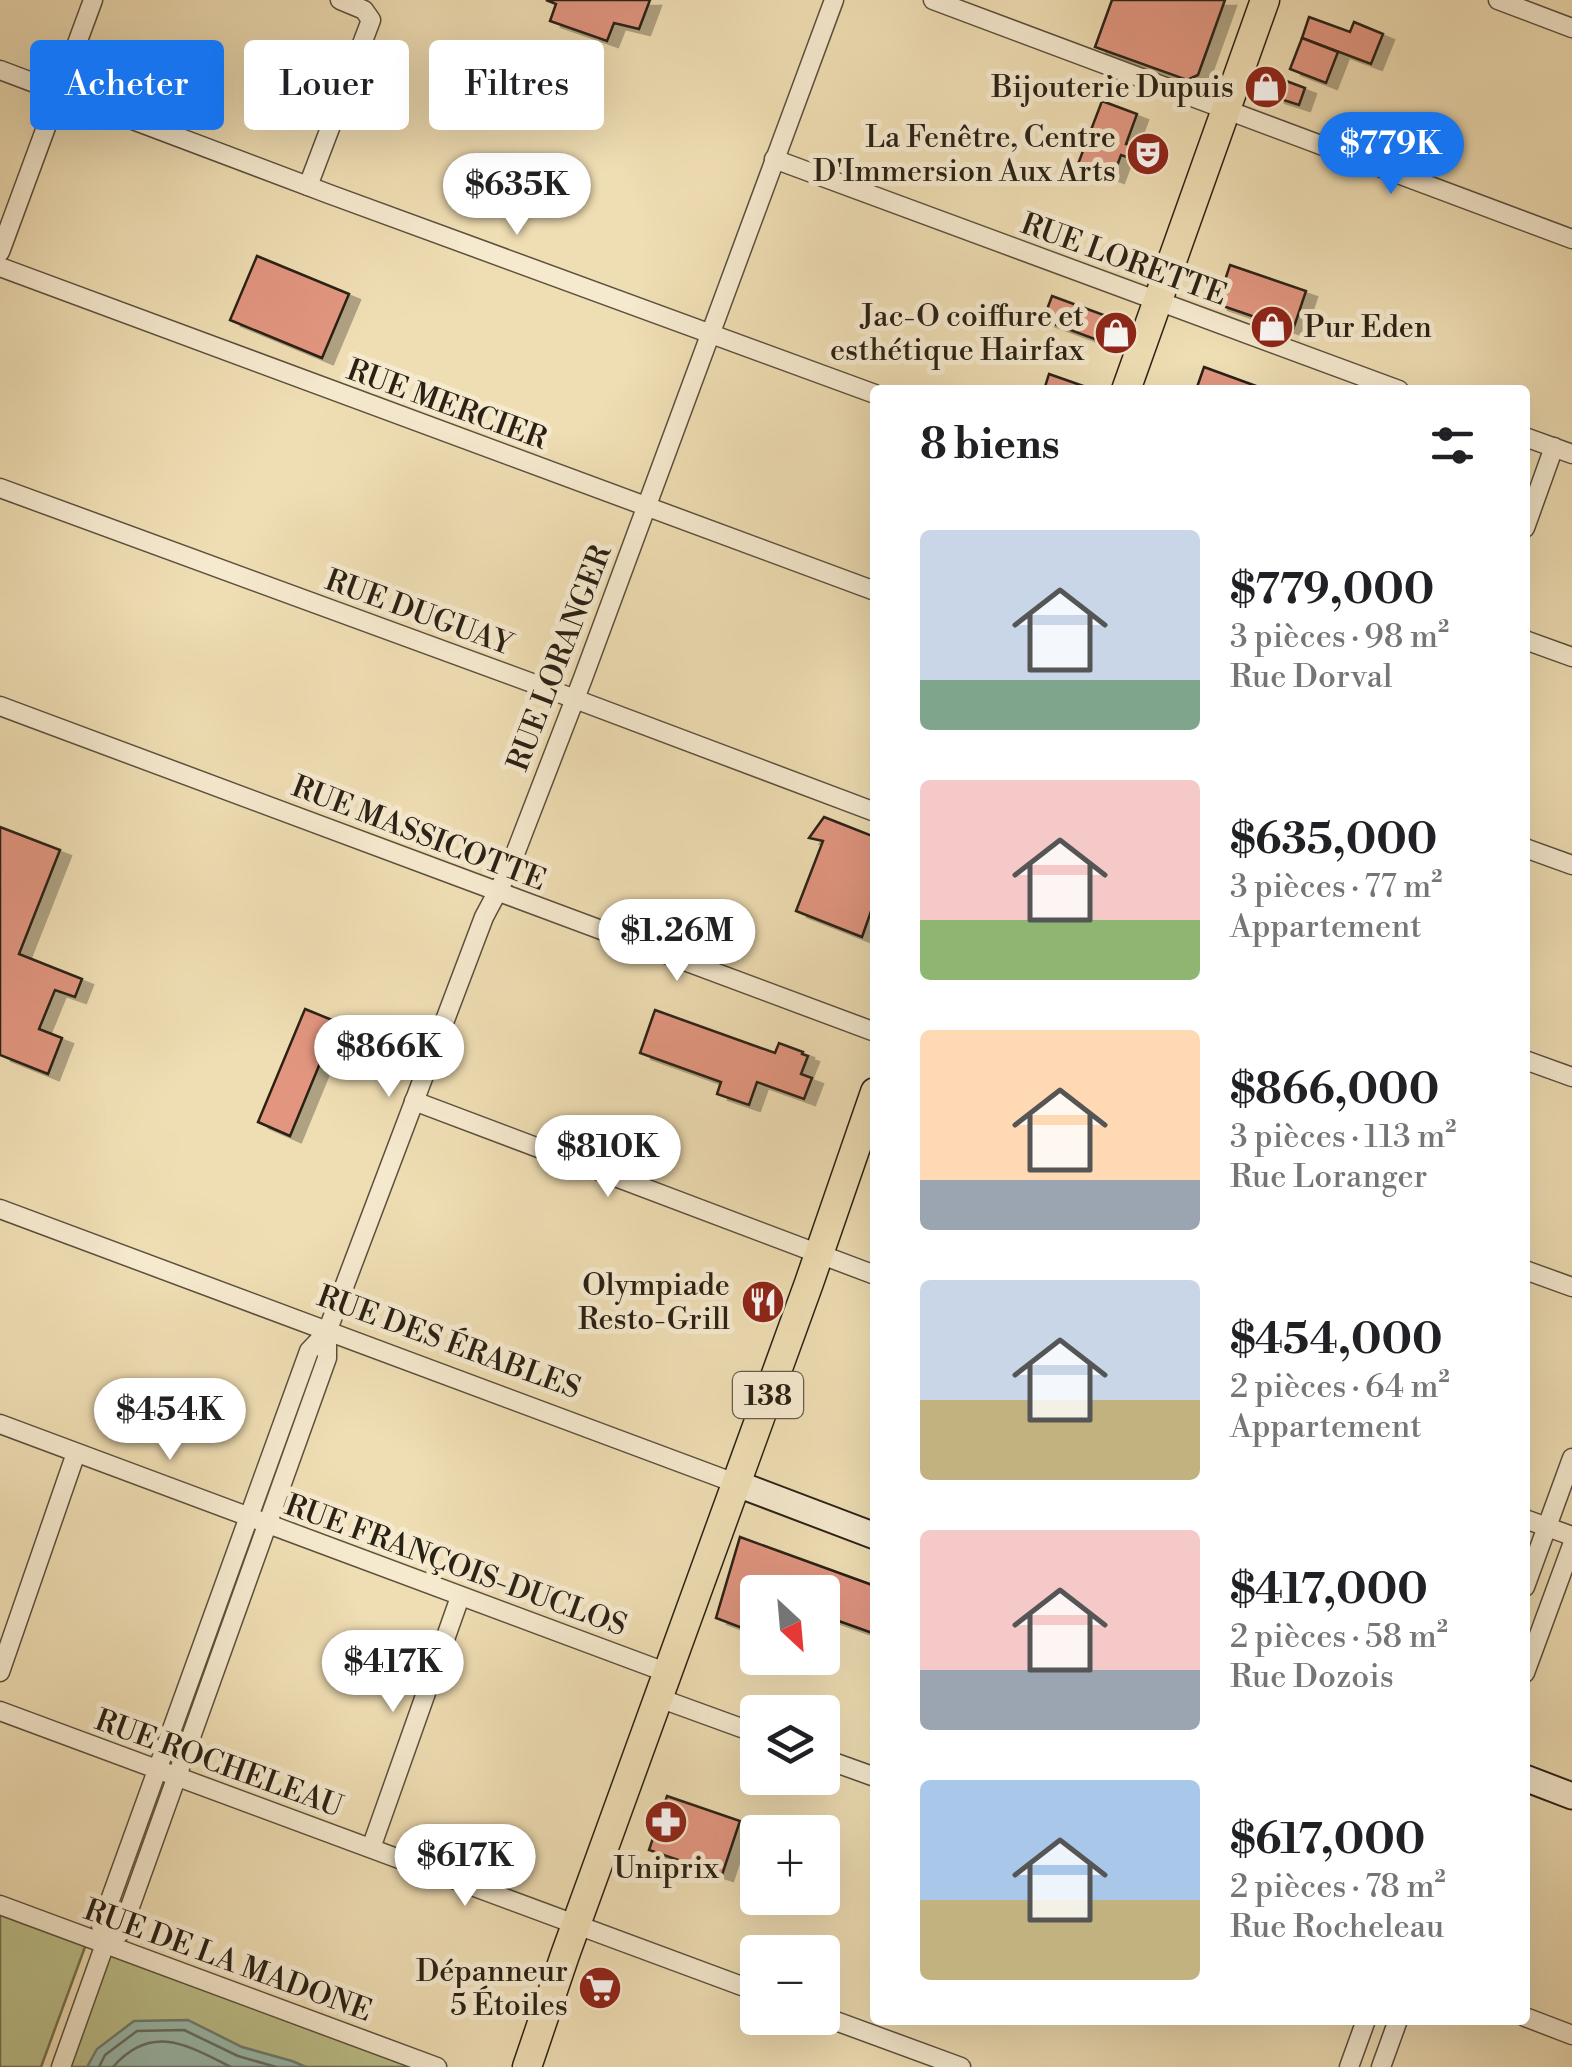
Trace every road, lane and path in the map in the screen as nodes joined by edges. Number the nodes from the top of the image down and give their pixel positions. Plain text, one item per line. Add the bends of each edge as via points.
1 (93, 0) edge
2 (340, 0) edge
3 (834, 0) edge
4 (933, 0) edge
5 (1265, 0) edge
6 (1498, 0) edge
7 (1572, 28) edge
8 (78, 40) edge
9 (0, 70) edge
10 (30, 81) edge
11 (1228, 109) junction
12 (44, 130) edge
13 (161, 130) edge
14 (774, 158) junction
15 (308, 186) junction
16 (1572, 239) edge
17 (0, 252) edge
18 (0, 268) edge
19 (1158, 300) junction
20 (710, 334) junction
21 (1128, 385) edge
22 (1386, 385) edge
23 (870, 392) edge
24 (1530, 439) edge
25 (1554, 447) junction
26 (1572, 454) edge
27 (0, 488) edge
28 (646, 508) junction
29 (1530, 514) edge
30 (870, 589) edge
31 (1530, 642) edge
32 (1572, 657) edge
33 (574, 699) junction
34 (0, 706) edge
35 (870, 810) edge
36 (1530, 850) edge
37 (1572, 865) edge
38 (498, 891) junction
39 (870, 1030) edge
40 (1530, 1062) edge
41 (1572, 1077) edge
42 (414, 1101) junction
43 (870, 1106) edge
44 (0, 1209) edge
45 (818, 1254) junction
46 (1530, 1272) edge
47 (870, 1273) edge
48 (1572, 1287) edge
49 (327, 1332) junction
50 (0, 1424) edge
51 (76, 1453) junction
52 (1572, 1458) edge
53 (735, 1484) junction
54 (248, 1517) junction
55 (1530, 1521) edge
56 (268, 1524) junction
57 (1547, 1527) junction
58 (870, 1534) edge
59 (1572, 1536) edge
60 (1572, 1545) edge
61 (1530, 1573) edge
62 (460, 1597) junction
63 (1530, 1659) edge
64 (0, 1672) edge
65 (664, 1686) junction
66 (0, 1710) edge
67 (740, 1725) edge
68 (840, 1764) edge
69 (157, 1770) junction
70 (870, 1775) edge
71 (176, 1777) junction
72 (1530, 1780) edge
73 (1572, 1796) edge
74 (371, 1848) junction
75 (0, 1905) edge
76 (576, 1925) junction
77 (105, 1944) junction
78 (740, 1985) edge
79 (1530, 2019) edge
80 (840, 2023) edge
81 (1364, 2025) edge
82 (1396, 2025) edge
83 (1572, 2035) edge
84 (61, 2067) edge
85 (437, 2067) edge
86 (527, 2067) edge
87 (961, 2067) edge
88 (1349, 2067) edge
89 (1381, 2067) edge

1 - 8 street
2 - 15 street via 371,20
3 - 14 street, RUE LORANGER
4 - 11 street
5 - 11 main road
6 - 7 street
9 - 10 street
11 - 16 street
11 - 19 main road
12 - 17 street
13 - 15 street
14 - 19 street, RUE LORETTE
14 - 20 street, RUE LORANGER
15 - 20 street
18 - 28 street, RUE MERCIER
19 - 21 main road
19 - 22 street, RUE LORETTE
20 - 23 street
20 - 28 street, RUE LORANGER
24 - 25 street
25 - 26 street
25 - 29 street
27 - 33 street, RUE DUGUAY
28 - 30 street, RUE MERCIER
28 - 33 street, RUE LORANGER
31 - 32 street
33 - 35 street, RUE DUGUAY
33 - 38 street, RUE LORANGER
34 - 38 street, RUE MASSICOTTE
36 - 37 street
38 - 39 street, RUE MASSICOTTE
38 - 42 street, RUE LORANGER
40 - 41 street
42 - 45 street
42 - 49 street, RUE LORANGER
43 - 45 main road, 138
44 - 49 street, RUE DES ÉRABLES
45 - 47 street
45 - 53 main road, 138
46 - 48 street
49 - 53 street, RUE DES ÉRABLES
49 - 54 street, RUE LORANGER via 308,1351
49 - 56 street, RUE LORANGER via 327,1358
50 - 51 street, RUE FRANÇOIS-DUCLOS
51 - 54 street, RUE FRANÇOIS-DUCLOS
51 - 64 street
52 - 57 street
53 - 58 street, RUE DES ÉRABLES
53 - 65 main road, 138
54 - 56 street, RUE FRANÇOIS-DUCLOS
54 - 69 street, RUE LORANGER
55 - 57 street
56 - 62 street, RUE FRANÇOIS-DUCLOS
56 - 71 street, RUE LORANGER
57 - 59 street
57 - 61 street
60 - 63 street
62 - 65 street, RUE FRANÇOIS-DUCLOS
62 - 74 street
65 - 67 street, RUE FRANÇOIS-DUCLOS
65 - 76 main road, 138
66 - 69 street, RUE ROCHELEAU
68 - 70 street
69 - 71 street, RUE ROCHELEAU
69 - 77 street, RUE LORANGER via 101,1925
71 - 74 street, RUE ROCHELEAU
71 - 77 street, RUE LORANGER via 121,1932
72 - 73 street
74 - 76 street, RUE ROCHELEAU
75 - 77 street, RUE DE LA MADONE
76 - 78 street, RUE ROCHELEAU
76 - 86 main road, 138
77 - 84 street, RUE LORANGER
77 - 85 street, RUE DE LA MADONE
79 - 83 street
80 - 87 street
81 - 88 street
82 - 89 street

